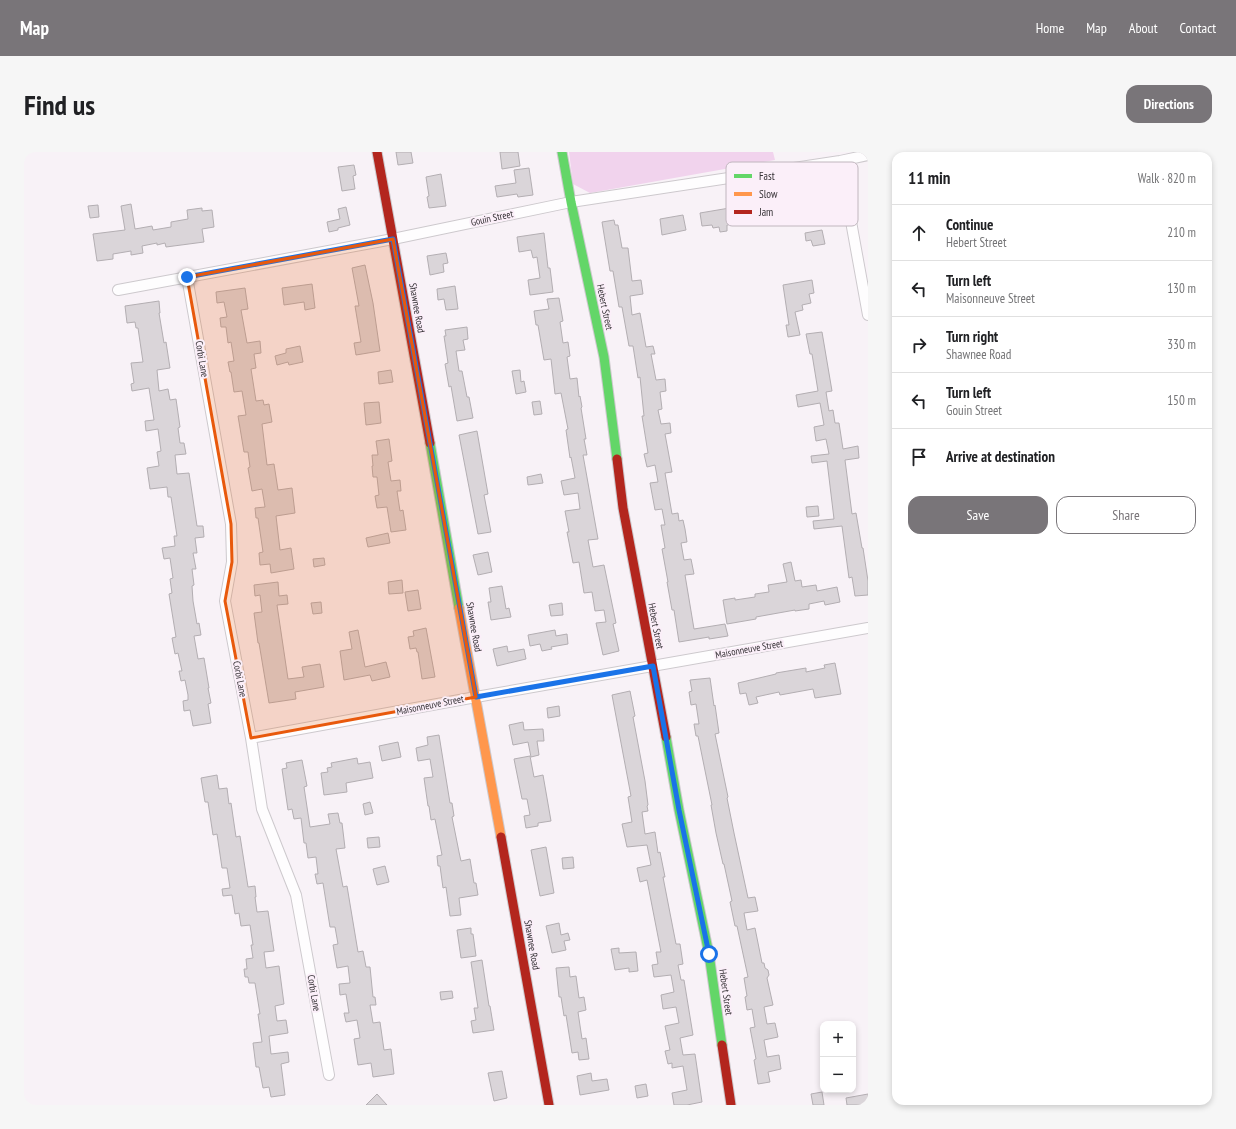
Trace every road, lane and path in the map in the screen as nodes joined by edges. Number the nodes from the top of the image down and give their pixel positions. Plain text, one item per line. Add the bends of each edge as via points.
1 (378, 152) edge
2 (562, 152) edge
3 (868, 155) edge
4 (840, 161) joint
5 (833, 162) edge
6 (726, 178) edge
7 (571, 202) junction
8 (852, 226) edge
9 (393, 239) junction
10 (187, 277) junction
11 (118, 290) dead end
12 (868, 315) edge
13 (868, 628) edge
14 (653, 666) junction
15 (476, 697) junction
16 (251, 738) junction
17 (329, 1075) dead end
18 (549, 1105) edge
19 (731, 1105) edge

1 - 9 street, Shawnee Road
2 - 7 street, Hebert Street
3 - 4 street, Gouin Street
4 - 5 street, Gouin Street
6 - 7 street, Gouin Street
7 - 9 street, Gouin Street
7 - 14 street, Hebert Street via 604,357 622,508
8 - 12 street
9 - 10 street, Gouin Street
9 - 15 street, Shawnee Road
10 - 11 street, Gouin Street
10 - 16 street, Corbi Lane via 231,524 232,562 225,601
13 - 14 street, Maisonneuve Street
14 - 15 street, Maisonneuve Street
14 - 19 street, Hebert Street via 709,954
15 - 16 street, Maisonneuve Street
15 - 18 street, Shawnee Road
16 - 17 street, Corbi Lane via 262,809 296,895

